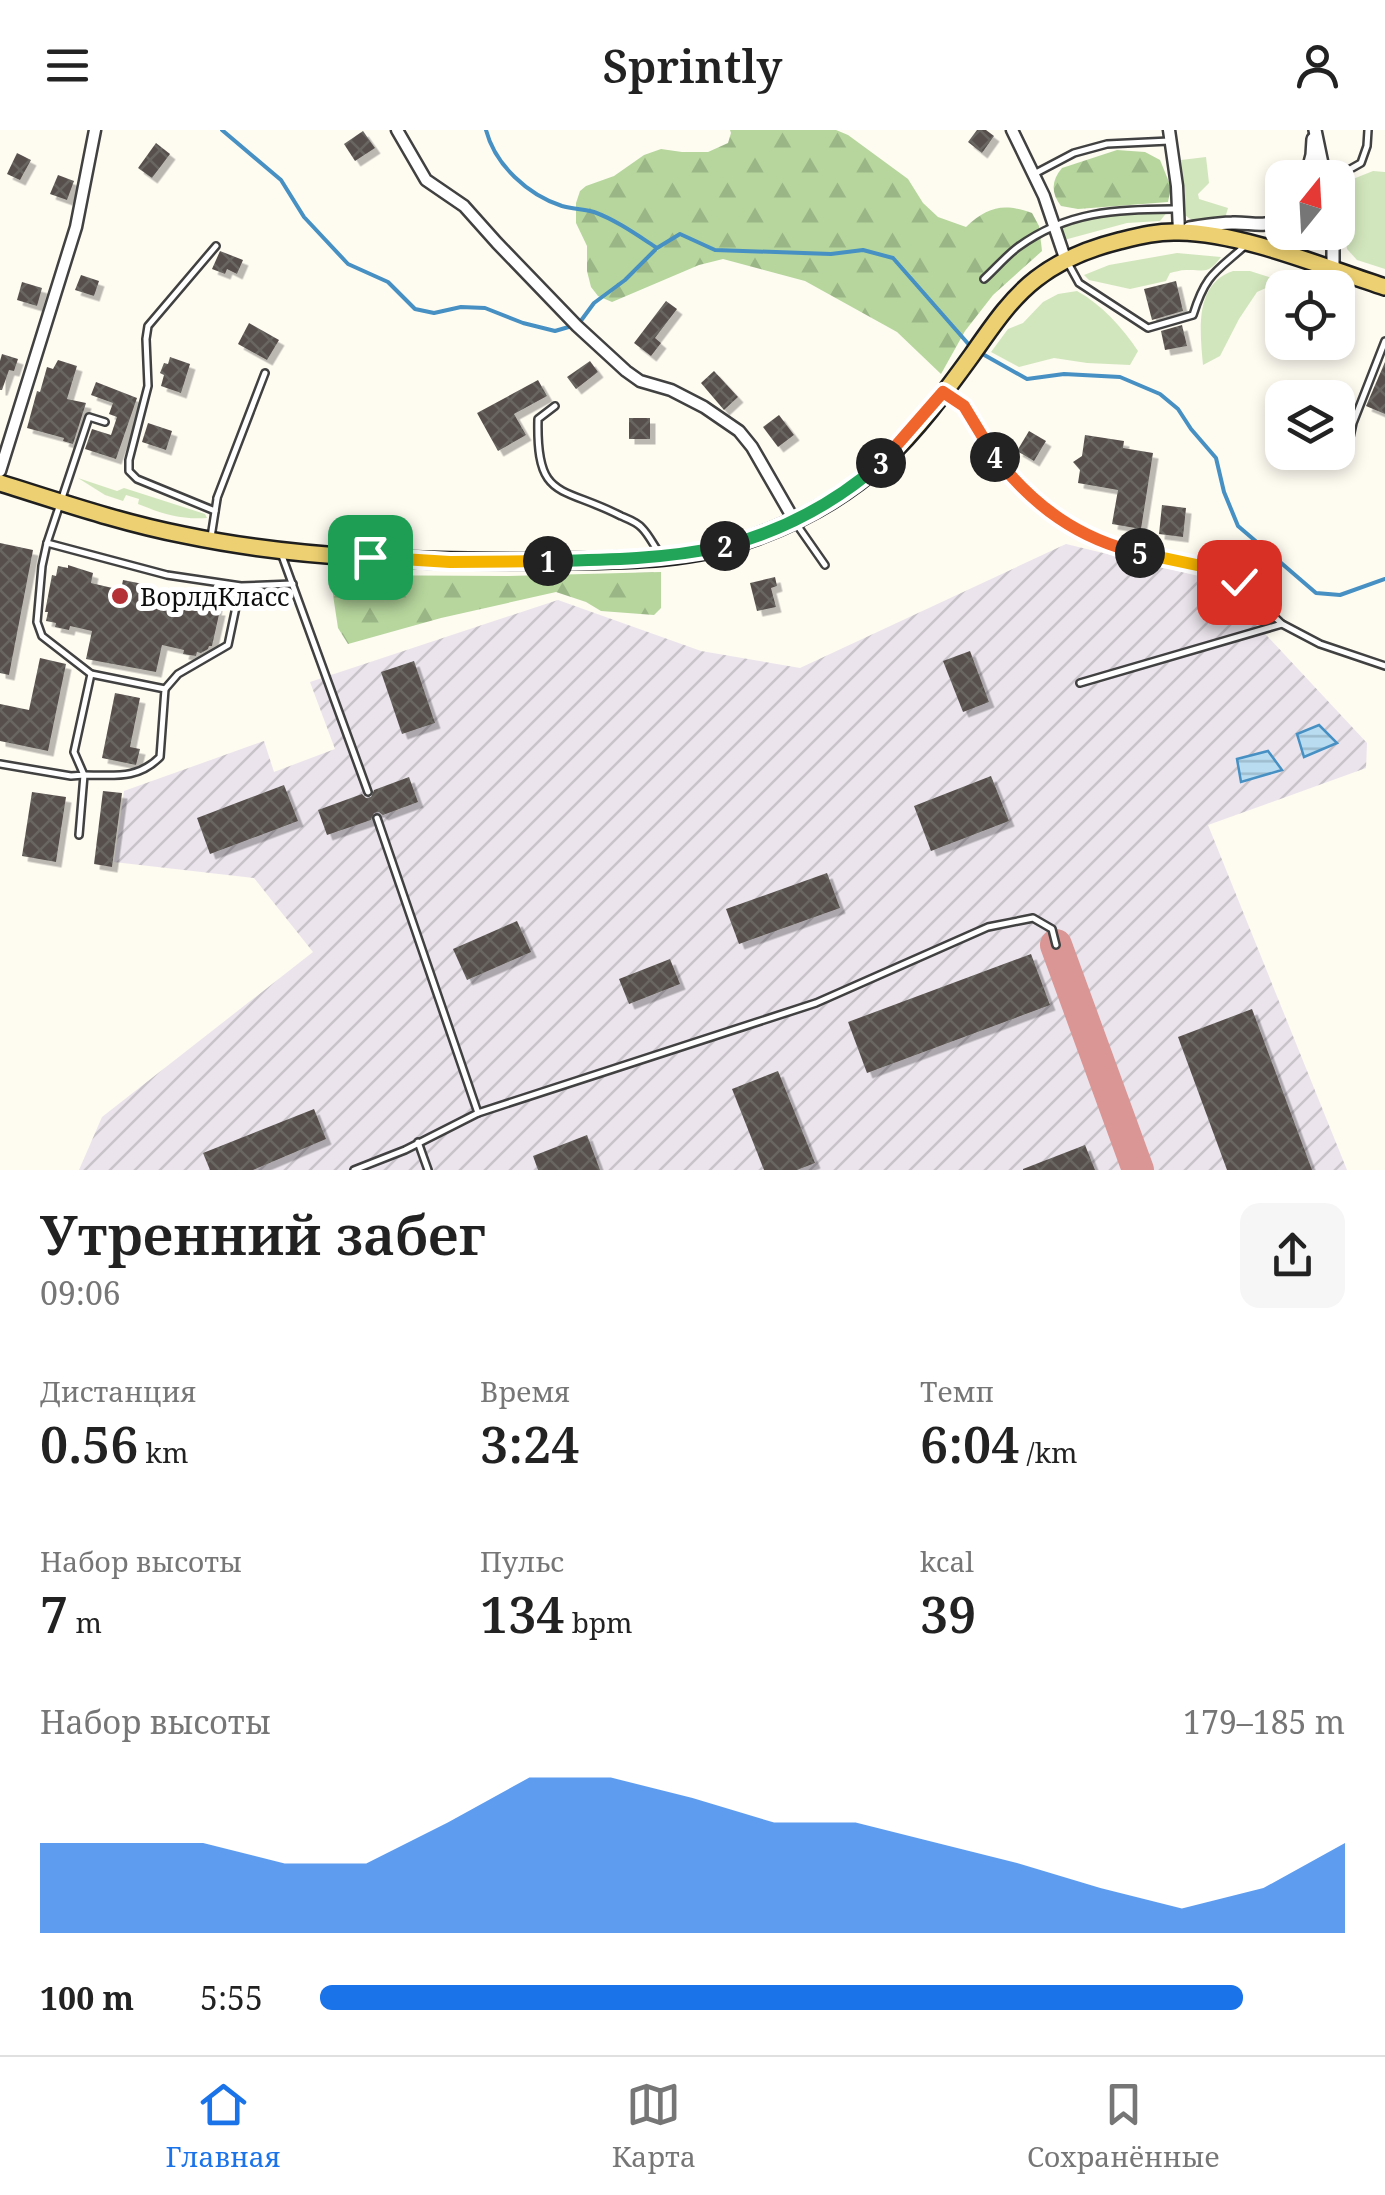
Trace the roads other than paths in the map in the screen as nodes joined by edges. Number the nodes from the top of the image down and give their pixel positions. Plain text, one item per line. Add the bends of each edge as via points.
1 (95, 130) edge
2 (397, 130) edge
3 (1012, 130) edge
4 (1314, 130) edge
5 (1368, 130) edge
6 (1170, 136) edge
7 (1311, 160) edge
8 (1321, 160) edge
9 (1355, 167) edge
10 (1034, 174) junction
11 (1179, 209) junction
12 (1265, 225) edge
13 (1052, 226) junction
14 (1179, 230) junction
15 (1249, 243) junction
16 (216, 246) dead end
17 (1333, 250) edge
18 (1066, 261) junction
19 (1333, 270) joint
20 (1355, 277) edge
21 (984, 280) dead end
22 (1385, 286) edge
23 (1385, 341) edge
24 (265, 373) dead end
25 (943, 392) junction
26 (555, 406) dead end
27 (1355, 416) edge
28 (105, 422) dead end
29 (0, 471) edge
30 (0, 484) edge
31 (60, 502) junction
32 (215, 510) junction
33 (794, 520) junction
34 (210, 540) junction
35 (47, 543) junction
36 (280, 550) junction
37 (662, 557) junction
38 (824, 565) dead end
39 (292, 584) junction
40 (240, 586) junction
41 (1282, 624) junction
42 (1385, 666) edge
43 (91, 674) junction
44 (1080, 683) dead end
45 (165, 689) junction
46 (0, 764) edge
47 (84, 775) junction
48 (368, 792) dead end
49 (377, 818) dead end
50 (78, 835) dead end
51 (1056, 945) dead end
52 (478, 1113) junction
53 (418, 1142) junction
54 (354, 1170) edge
55 (428, 1170) edge

1 - 29 street via 76,226
2 - 33 street via 426,180 464,206 626,371 738,430
3 - 10 street
4 - 7 street
4 - 8 street
5 - 9 lane
6 - 10 lane via 1074,152
6 - 11 street
10 - 13 street
11 - 13 lane via 1102,212
11 - 14 street
12 - 14 street
13 - 18 street
13 - 21 lane via 1016,248
14 - 15 main road
14 - 18 main road via 1147,233
15 - 18 lane via 1205,282 1193,316 1148,328 1078,283
15 - 19 main road
16 - 32 lane via 148,326 148,386 129,460 137,479
17 - 19 street
18 - 25 main road via 1012,302
20 - 22 main road
23 - 27 lane
24 - 32 lane
25 - 33 main road via 876,467
25 - 41 lane via 964,406 1026,494 1066,524 1120,548 1211,568 1239,582
26 - 37 lane via 538,419 540,466 550,482 641,526
28 - 31 lane via 89,416
30 - 31 main road
31 - 34 main road
31 - 35 lane
32 - 34 lane
33 - 37 main road via 754,538
33 - 38 lane
34 - 36 main road
35 - 40 lane
35 - 43 lane via 36,622 42,636
36 - 37 main road via 450,562
36 - 39 lane
39 - 40 lane
39 - 48 lane
40 - 45 lane via 228,645
41 - 42 lane
41 - 44 lane
43 - 45 lane
43 - 47 lane via 74,752
45 - 47 lane via 160,757 136,774
46 - 47 lane
47 - 50 lane
49 - 52 lane
51 - 52 lane via 1052,929 1033,918 988,927 816,1003
52 - 53 lane
53 - 54 lane
53 - 55 lane

